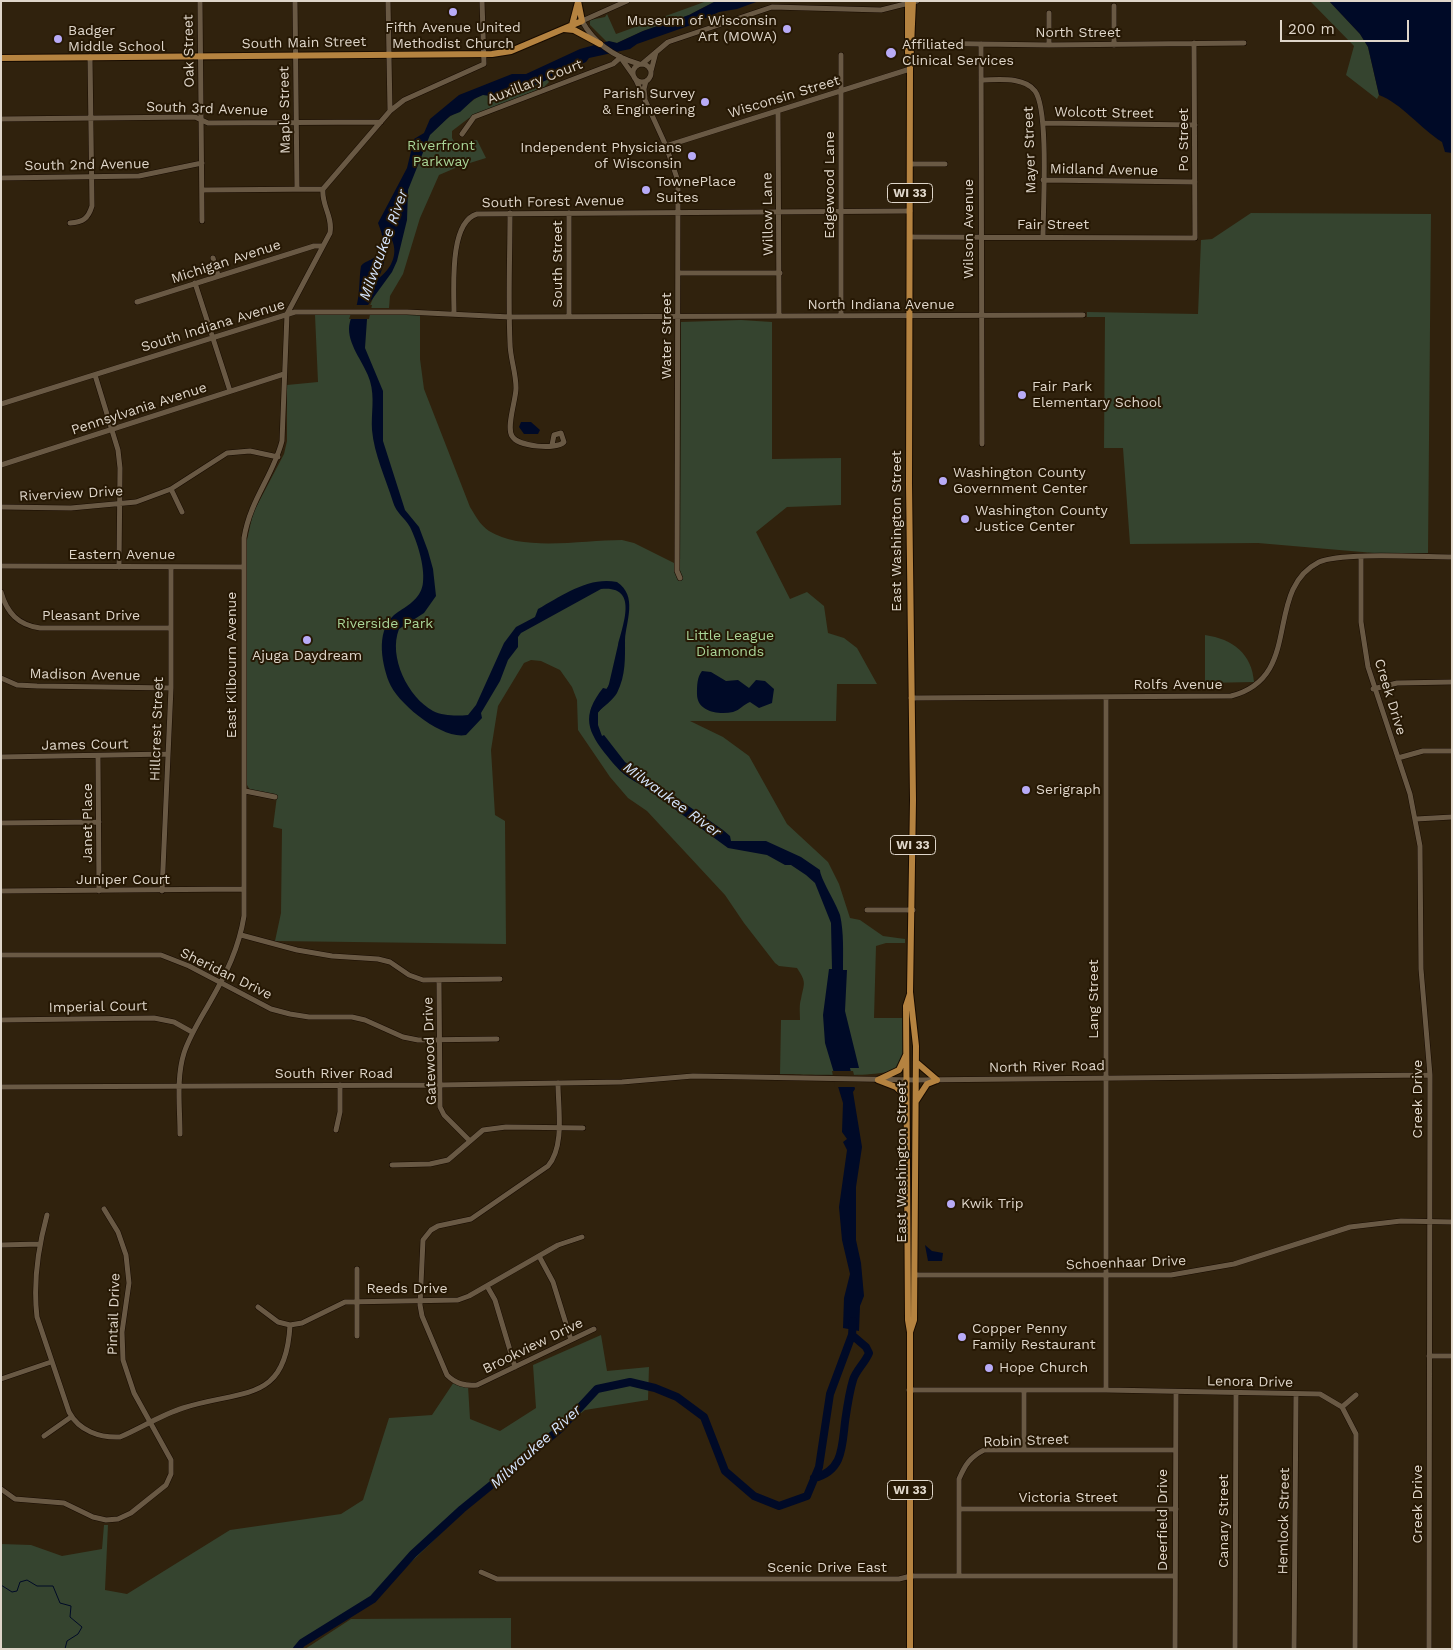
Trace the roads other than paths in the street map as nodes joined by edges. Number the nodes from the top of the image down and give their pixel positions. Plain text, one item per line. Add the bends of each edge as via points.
1 (200, 1) edge
2 (295, 1) edge
3 (388, 1) edge
4 (482, 1) edge
5 (578, 1) edge
6 (627, 1) edge
7 (912, 2) edge
8 (1114, 6) dead end
9 (1049, 13) dead end
10 (582, 21) junction
11 (572, 25) junction
12 (563, 29) junction
13 (912, 43) junction
14 (1194, 43) junction
15 (1244, 43) dead end
16 (600, 44) junction
17 (981, 44) junction
18 (1049, 45) junction
19 (1114, 45) junction
20 (656, 50) junction
21 (484, 54) junction
22 (390, 55) junction
23 (840, 55) dead end
24 (295, 56) junction
25 (90, 57) junction
26 (200, 57) junction
27 (620, 57) junction
28 (1, 58) edge
29 (641, 64) junction
30 (910, 69) junction
31 (651, 74) junction
32 (635, 78) junction
33 (981, 80) junction
34 (646, 81) junction
35 (841, 92) junction
36 (645, 101) junction
37 (390, 111) junction
38 (778, 111) junction
39 (91, 118) junction
40 (1, 119) edge
41 (201, 120) junction
42 (296, 122) junction
43 (381, 122) junction
44 (1043, 123) junction
45 (1195, 125) junction
46 (462, 134) dead end
47 (666, 146) junction
48 (202, 163) junction
49 (910, 164) junction
50 (946, 164) dead end
51 (92, 176) junction
52 (1, 178) edge
53 (1043, 180) junction
54 (1195, 182) junction
55 (296, 188) junction
56 (323, 189) junction
57 (202, 190) junction
58 (841, 211) junction
59 (910, 211) junction
60 (569, 212) junction
61 (678, 212) junction
62 (779, 212) junction
63 (510, 213) junction
64 (202, 221) dead end
65 (70, 223) dead end
66 (910, 236) junction
67 (980, 236) junction
68 (1043, 236) junction
69 (1195, 238) joint
70 (323, 246) junction
71 (213, 258) dead end
72 (780, 273) junction
73 (678, 274) junction
74 (218, 275) junction
75 (195, 283) junction
76 (138, 302) dead end
77 (454, 313) junction
78 (288, 314) junction
79 (679, 315) junction
80 (981, 315) junction
81 (1083, 315) dead end
82 (569, 316) junction
83 (779, 316) junction
84 (842, 316) junction
85 (910, 316) junction
86 (510, 317) junction
87 (213, 337) junction
88 (284, 374) junction
89 (95, 375) junction
90 (230, 391) junction
91 (1, 404) edge
92 (113, 430) junction
93 (982, 444) dead end
94 (552, 445) dead end
95 (278, 457) junction
96 (1, 465) edge
97 (170, 489) junction
98 (119, 503) junction
99 (1, 507) edge
100 (182, 512) dead end
101 (1361, 557) junction
102 (1452, 557) edge
103 (1, 566) edge
104 (119, 567) junction
105 (171, 567) junction
106 (243, 567) junction
107 (680, 578) dead end
108 (1, 592) edge
109 (170, 628) junction
110 (1, 678) edge
111 (1452, 682) edge
112 (171, 688) junction
113 (1373, 689) junction
114 (1106, 697) junction
115 (911, 698) junction
116 (1452, 751) edge
117 (168, 754) junction
118 (98, 756) junction
119 (1, 757) edge
120 (1398, 758) junction
121 (245, 792) junction
122 (275, 797) dead end
123 (1452, 817) edge
124 (1416, 819) junction
125 (99, 822) junction
126 (1, 823) edge
127 (244, 889) junction
128 (99, 891) junction
129 (162, 891) junction
130 (1, 892) edge
131 (867, 910) dead end
132 (913, 910) junction
133 (241, 935) junction
134 (1, 955) edge
135 (500, 979) dead end
136 (439, 980) junction
137 (222, 982) junction
138 (910, 992) junction
139 (1, 1020) edge
140 (192, 1032) junction
141 (497, 1038) dead end
142 (440, 1040) junction
143 (906, 1054) junction
144 (916, 1062) junction
145 (1430, 1075) junction
146 (666, 1077) joint
147 (1106, 1077) junction
148 (878, 1080) junction
149 (906, 1080) junction
150 (915, 1080) junction
151 (937, 1080) junction
152 (558, 1083) junction
153 (340, 1084) junction
154 (440, 1085) junction
155 (180, 1086) junction
156 (1, 1087) edge
157 (906, 1098) junction
158 (915, 1102) junction
159 (583, 1128) dead end
160 (558, 1129) junction
161 (336, 1130) dead end
162 (180, 1134) dead end
163 (470, 1141) junction
164 (392, 1165) dead end
165 (104, 1209) dead end
166 (47, 1215) dead end
167 (1430, 1222) junction
168 (1452, 1222) edge
169 (582, 1236) dead end
170 (39, 1244) junction
171 (1, 1245) edge
172 (539, 1256) junction
173 (357, 1269) dead end
174 (915, 1275) junction
175 (1106, 1276) junction
176 (487, 1286) junction
177 (357, 1300) junction
178 (420, 1300) junction
179 (258, 1307) dead end
180 (290, 1325) junction
181 (594, 1329) dead end
182 (910, 1332) junction
183 (357, 1336) dead end
184 (571, 1340) junction
185 (1429, 1356) junction
186 (1452, 1356) edge
187 (51, 1362) junction
188 (515, 1367) junction
189 (1, 1379) edge
190 (909, 1390) junction
191 (1106, 1390) junction
192 (1024, 1391) junction
193 (1176, 1392) junction
194 (1236, 1393) junction
195 (1296, 1394) junction
196 (1356, 1395) dead end
197 (1342, 1407) junction
198 (71, 1417) junction
199 (151, 1423) junction
200 (44, 1436) dead end
201 (1024, 1450) junction
202 (1174, 1450) junction
203 (1, 1489) edge
204 (959, 1509) junction
205 (1176, 1509) junction
206 (480, 1572) dead end
207 (911, 1576) junction
208 (959, 1576) junction
209 (1175, 1576) junction
210 (910, 1649) edge
211 (1175, 1649) edge
212 (1235, 1649) edge
213 (1294, 1649) edge
214 (1355, 1649) edge
215 (1429, 1649) edge

1 - 26 street, Oak Street
2 - 24 street, Maple Street
3 - 22 street
4 - 21 street
5 - 10 main road
5 - 11 main road
6 - 10 street, South Main Street
7 - 13 main road, East Washington Street / WI 33
7 - 20 street via 876,10 772,7 668,42
7 - 30 main road, East Washington Street / WI 33 via 907,43
8 - 19 street
9 - 18 street
10 - 11 main road, South Main Street
10 - 16 street
11 - 12 main road, South Main Street
12 - 16 main road via 574,30
12 - 21 main road, South Main Street via 511,51
13 - 17 street, North Street
13 - 30 main road, East Washington Street / WI 33
14 - 15 street, North Street
14 - 19 street, North Street
14 - 45 street, Po Street
16 - 27 street
17 - 18 street, North Street
17 - 33 street, Wilson Avenue
18 - 19 street, North Street
20 - 29 street
20 - 31 street
21 - 22 main road, South Main Street
21 - 37 street via 484,64 404,100
22 - 24 main road, South Main Street
22 - 37 street
23 - 35 street, Edgewood Lane
24 - 26 main road, South Main Street
24 - 42 street, Maple Street
25 - 26 main road, South Main Street
25 - 28 main road, South Main Street
25 - 39 street
26 - 41 street, Oak Street
27 - 29 street
27 - 32 street, Water Street
27 - 46 street, Auxillary Court via 613,64 474,117
29 - 31 street via 648,66
29 - 32 street via 634,70
30 - 35 street, Wisconsin Street
30 - 49 main road, East Washington Street / WI 33
31 - 34 street
32 - 34 street
32 - 36 street, Water Street
33 - 44 street, Mayer Street via 1025,83 1035,90
33 - 67 street, Wilson Avenue
34 - 36 street, Water Street
35 - 38 street, Wisconsin Street
35 - 58 street, Edgewood Lane
36 - 47 street, Water Street
37 - 43 street
38 - 47 street, Wisconsin Street
38 - 62 street, Willow Lane
39 - 40 street, South 3rd Avenue
39 - 41 street, South 3rd Avenue via 195,117
39 - 51 street
41 - 42 street, South 3rd Avenue via 208,123
41 - 48 street, Oak Street
42 - 43 street, South 3rd Avenue
42 - 55 street, Maple Street
43 - 56 street
44 - 45 street, Wolcott Street
44 - 53 street, Mayer Street
45 - 54 street, Po Street
47 - 61 street, Water Street via 678,180
48 - 51 street, South 2nd Avenue via 155,175
48 - 57 street, Oak Street
49 - 50 street
49 - 59 main road, East Washington Street / WI 33
51 - 52 street, South 2nd Avenue
51 - 65 street via 89,217
53 - 54 street, Midland Avenue
53 - 68 street, Mayer Street
54 - 69 street, Po Street
55 - 56 street
55 - 57 street
56 - 70 street, East Kilbourn Avenue via 323,202 331,226
57 - 64 street, Oak Street
58 - 59 street, South Forest Avenue
58 - 62 street, South Forest Avenue
58 - 84 street, Edgewood Lane
59 - 66 main road, East Washington Street / WI 33
60 - 61 street, South Forest Avenue
60 - 63 street, South Forest Avenue
60 - 82 street, South Street
61 - 62 street, South Forest Avenue
61 - 73 street, Water Street
62 - 72 street, Willow Lane
63 - 77 street, South Forest Avenue via 477,214 464,221 455,254
63 - 86 street
66 - 67 street, Fair Street
66 - 85 main road, East Washington Street / WI 33
67 - 68 street, Fair Street
67 - 80 street, Wilson Avenue
68 - 69 street, Fair Street
70 - 74 street, Michigan Avenue
70 - 78 street, East Kilbourn Avenue
71 - 74 street
72 - 73 street
72 - 83 street, Willow Lane
73 - 79 street, Water Street
74 - 75 street, Michigan Avenue
75 - 76 street, Michigan Avenue
75 - 87 street
77 - 78 street, South Indiana Avenue
77 - 86 street, South Indiana Avenue
78 - 87 street, South Indiana Avenue
78 - 88 street, East Kilbourn Avenue
79 - 82 street, South Indiana Avenue
79 - 83 street, North Indiana Avenue
79 - 107 street, Water Street via 677,570
80 - 81 street, North Indiana Avenue
80 - 85 street, North Indiana Avenue
80 - 93 street, Wilson Avenue
82 - 86 street, South Indiana Avenue
83 - 84 street, North Indiana Avenue
84 - 85 street, North Indiana Avenue
85 - 115 main road, East Washington Street / WI 33
86 - 94 street via 510,344 516,371 511,436 522,445
87 - 89 street, South Indiana Avenue
87 - 90 street
88 - 90 street, Pennsylvania Avenue
88 - 95 street, East Kilbourn Avenue via 282,441
89 - 91 street, South Indiana Avenue
89 - 92 street
90 - 92 street, Pennsylvania Avenue
92 - 96 street, Pennsylvania Avenue
92 - 98 street via 120,468
95 - 97 street, Riverview Drive via 250,452 227,454
95 - 106 street, East Kilbourn Avenue via 247,521
97 - 98 street, Riverview Drive via 136,502
97 - 100 street
98 - 99 street, Riverview Drive via 71,508
98 - 104 street
101 - 102 street, Rolfs Avenue
101 - 113 street, Creek Drive via 1361,622
101 - 114 street, Rolfs Avenue via 1334,557 1320,562 1298,581 1290,598 1271,670 1250,690 1231,696
103 - 104 street, Eastern Avenue
104 - 105 street, Eastern Avenue
105 - 106 street, Eastern Avenue
105 - 109 street, Hillcrest Street
106 - 121 street, East Kilbourn Avenue
108 - 109 street, Pleasant Drive via 4,605 15,619 26,626
109 - 112 street, Hillcrest Street
110 - 112 street, Madison Avenue via 17,685
111 - 113 street via 1397,683
112 - 117 street, Hillcrest Street
113 - 120 street, Creek Drive
114 - 115 street, Rolfs Avenue
114 - 147 street, Lang Street
115 - 132 main road, East Washington Street / WI 33
116 - 120 street via 1423,751
117 - 118 street, James Court
117 - 129 street, Hillcrest Street
118 - 119 street, James Court
118 - 125 street, Janet Place
120 - 124 street, Creek Drive
121 - 122 street
121 - 127 street, East Kilbourn Avenue
123 - 124 street
124 - 145 street, Creek Drive via 1420,846 1422,994
125 - 126 street
125 - 128 street, Janet Place
127 - 129 street, Juniper Court
127 - 133 street, East Kilbourn Avenue
128 - 129 street, Juniper Court
128 - 130 street, Juniper Court
131 - 132 street
132 - 138 main road, East Washington Street / WI 33
133 - 136 street via 297,950 378,959 423,980
133 - 137 street, East Kilbourn Avenue
134 - 137 street, Sheridan Drive via 161,955
135 - 136 street
136 - 142 street, Gatewood Drive
137 - 140 street, East Kilbourn Avenue
137 - 142 street, Sheridan Drive via 271,1009 309,1016 352,1017 403,1037
138 - 143 main road, East Washington Street / WI 33 via 906,1006
138 - 144 main road, East Washington Street / WI 33
139 - 140 street, Imperial Court via 154,1018 174,1022
140 - 155 street, East Kilbourn Avenue via 184,1053
141 - 142 street, Sheridan Drive
142 - 154 street, Gatewood Drive
143 - 148 main road via 899,1070
143 - 149 main road, East Washington Street / WI 33
144 - 150 main road, East Washington Street / WI 33
144 - 151 main road
145 - 147 street, North River Road
145 - 167 street, Creek Drive
146 - 148 street, North River Road
146 - 152 street, South River Road via 622,1082
147 - 151 street, North River Road
147 - 175 street, Lang Street
148 - 149 street, North River Road
148 - 157 main road via 896,1087
149 - 150 street, North River Road
149 - 157 main road, East Washington Street / WI 33
150 - 151 street, North River Road
150 - 158 main road, East Washington Street / WI 33
151 - 158 main road via 927,1084
152 - 154 street, South River Road
152 - 160 street
153 - 154 street, South River Road
153 - 155 street, South River Road
153 - 161 street
154 - 163 street, Gatewood Drive via 440,1107 444,1116
155 - 156 street, South River Road
155 - 162 street, East Kilbourn Avenue
157 - 182 main road, East Washington Street / WI 33
158 - 174 main road, East Washington Street / WI 33
159 - 160 street
160 - 163 street via 506,1127 483,1130
160 - 178 street via 558,1148 548,1166 471,1219 438,1226 426,1235 421,1250
163 - 164 street via 448,1160
165 - 199 street, Pintail Drive via 118,1232 126,1255 129,1283 122,1332 123,1360 134,1393
166 - 170 street
167 - 168 street, Schoenhaar Drive
167 - 175 street, Schoenhaar Drive via 1401,1221 1350,1227 1207,1270 1171,1275
167 - 185 street, Creek Drive
169 - 172 street, Reeds Drive
170 - 171 street
170 - 187 street via 36,1316
172 - 176 street, Reeds Drive
172 - 184 street via 554,1282
173 - 177 street
174 - 175 street, Schoenhaar Drive
174 - 182 main road, East Washington Street / WI 33 via 914,1320
175 - 191 street, Lang Street
176 - 178 street, Reeds Drive via 458,1300
176 - 188 street
177 - 178 street, Reeds Drive
177 - 180 street, Reeds Drive via 336,1304
177 - 183 street
178 - 188 street, Brookview Drive via 422,1316 447,1375 454,1382 477,1385
179 - 180 street via 278,1322
180 - 199 street via 281,1370 266,1386 183,1408
181 - 184 street, Brookview Drive
182 - 190 main road, East Washington Street / WI 33
184 - 188 street, Brookview Drive
185 - 186 street
185 - 215 street, Creek Drive
187 - 189 street
187 - 198 street
190 - 192 street, Lenora Drive
190 - 207 main road, East Washington Street / WI 33
191 - 192 street, Lenora Drive
191 - 193 street, Lenora Drive
192 - 201 street
193 - 194 street, Lenora Drive
193 - 202 street, Deerfield Drive
194 - 195 street, Lenora Drive
194 - 212 street, Canary Street
195 - 197 street, Lenora Drive via 1320,1394
195 - 213 street, Hemlock Street
196 - 197 street
197 - 214 street via 1356,1434
198 - 199 street via 92,1434 109,1438 120,1437
198 - 200 street
199 - 203 street, Pintail Drive via 171,1460 171,1474 166,1485 131,1513 118,1519 93,1517 64,1503 15,1499
201 - 202 street, Robin Street
201 - 204 street, Robin Street via 984,1450 973,1455 959,1479
202 - 205 street, Deerfield Drive
204 - 205 street, Victoria Street
204 - 208 street, Robin Street
205 - 209 street, Deerfield Drive
206 - 207 street, Scenic Drive East via 497,1579 899,1579
207 - 208 street, Scenic Drive East
207 - 210 main road, East Washington Street / WI 33
208 - 209 street, Scenic Drive East
209 - 211 street, Deerfield Drive

